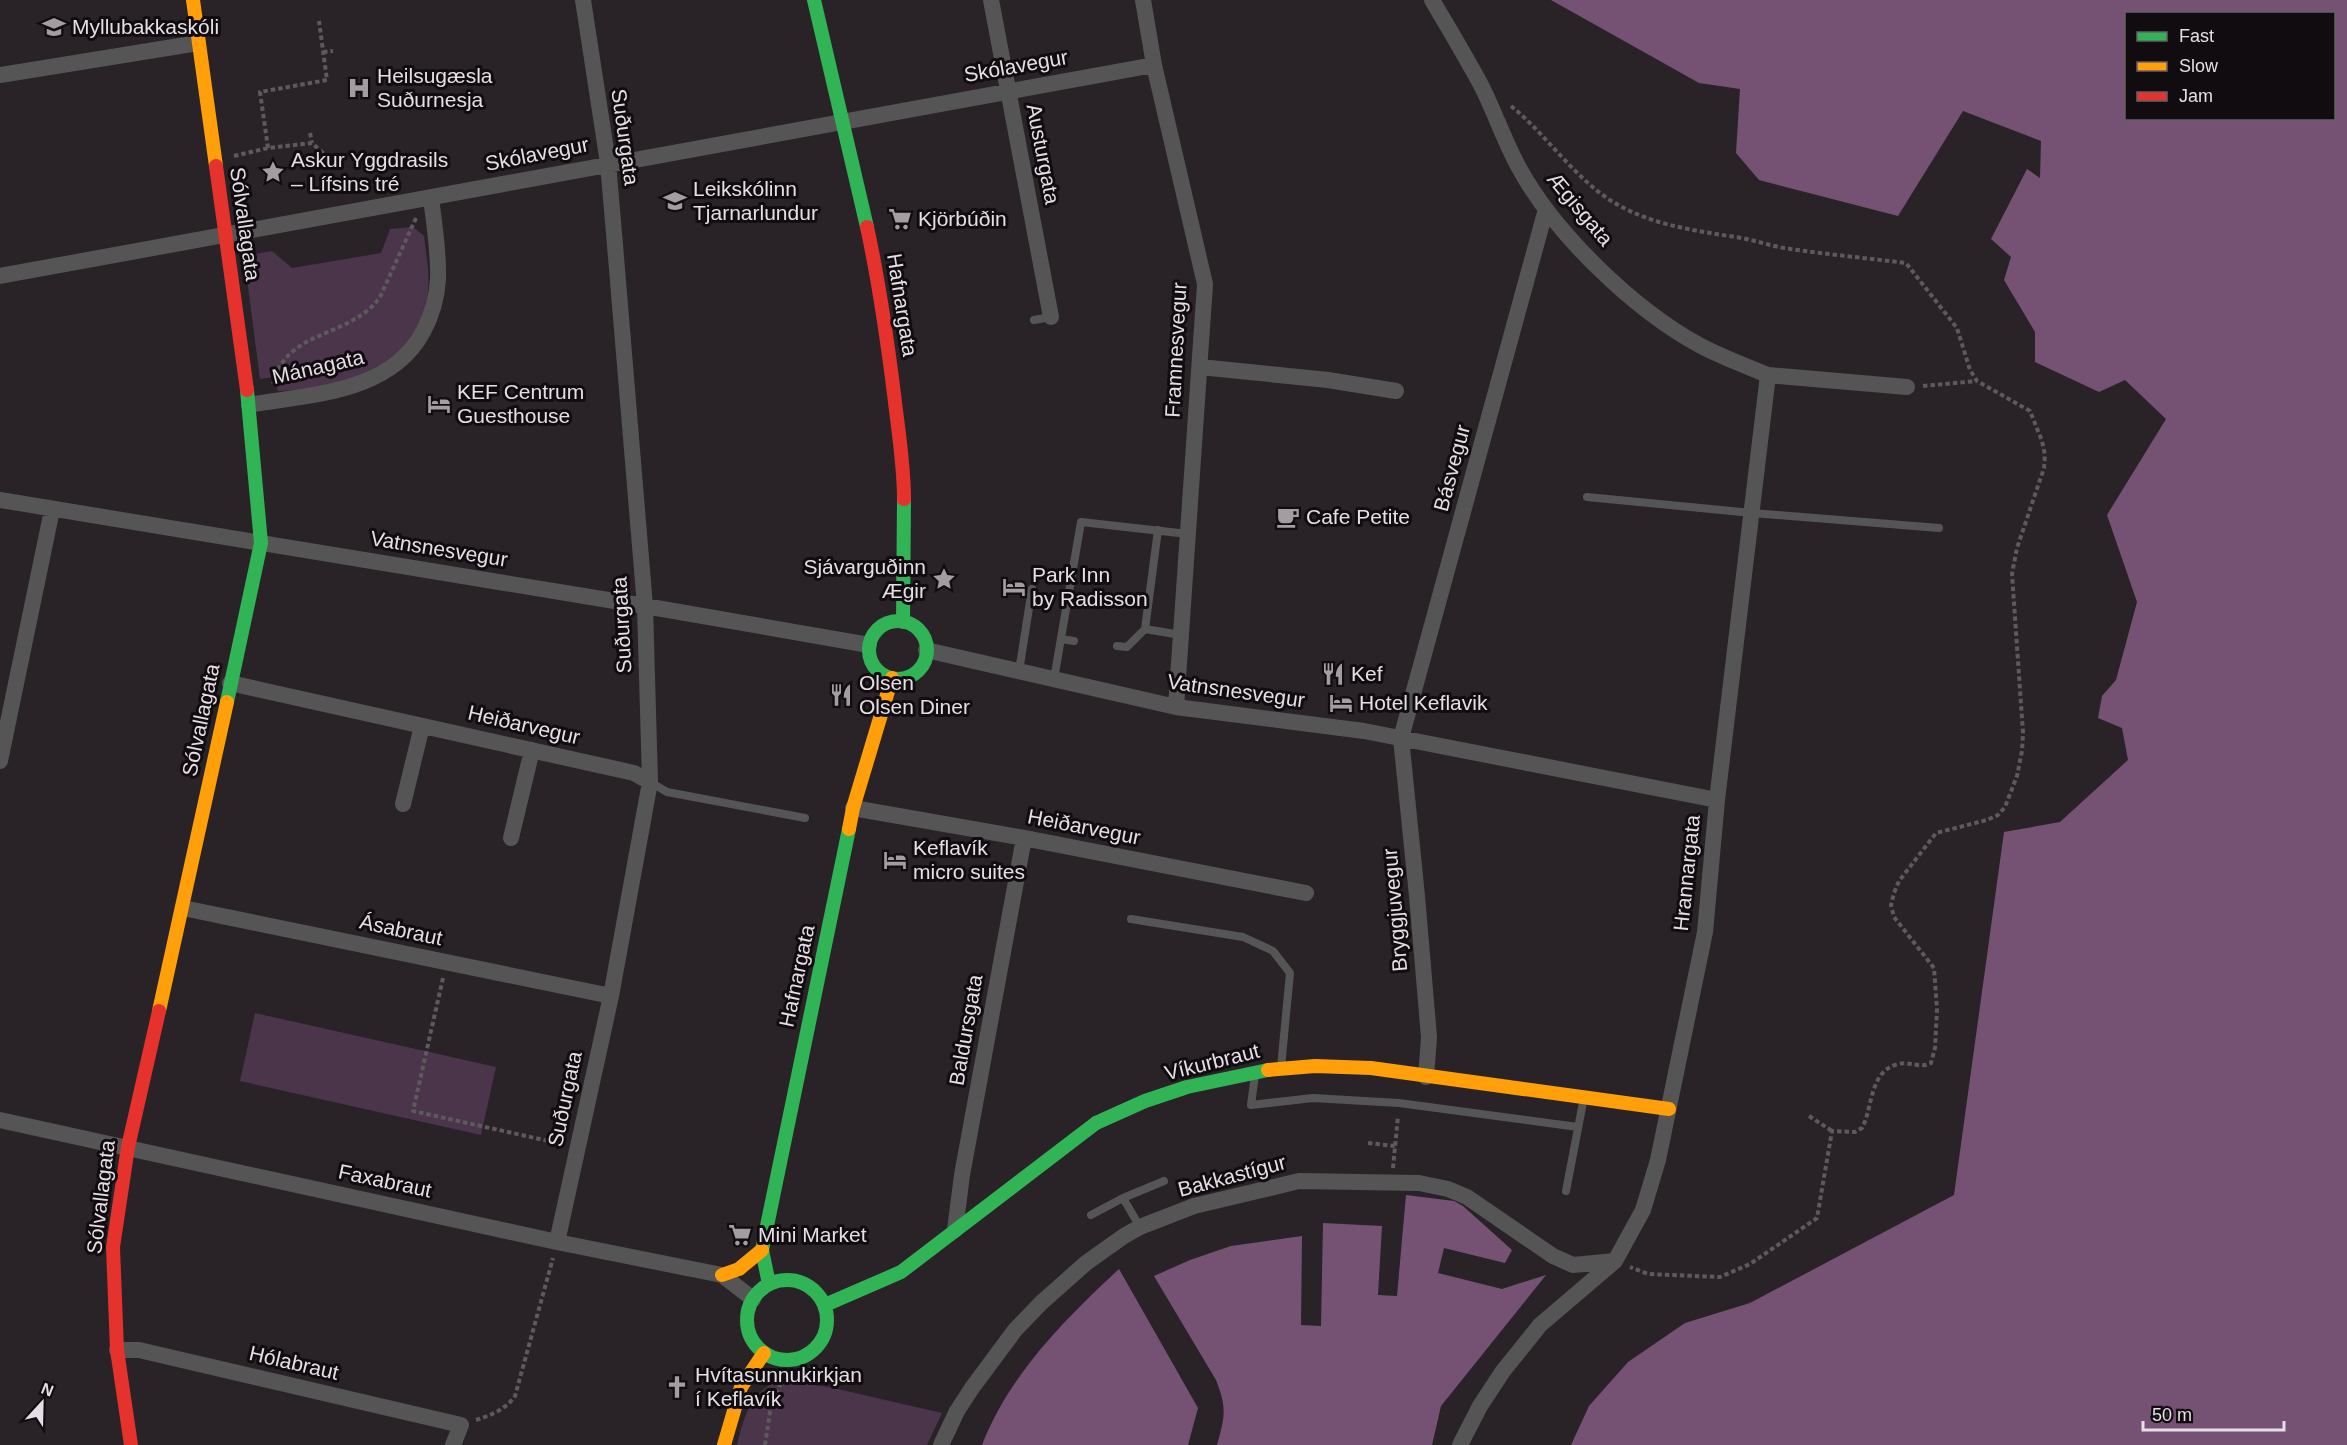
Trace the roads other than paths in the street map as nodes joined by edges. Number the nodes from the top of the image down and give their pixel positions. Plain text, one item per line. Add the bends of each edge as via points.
1 (193, 0) edge
2 (583, 0) edge
3 (814, 0) edge
4 (991, 0) edge
5 (1143, 0) edge
6 (1432, 0) edge
7 (198, 43) junction
8 (1154, 65) junction
9 (0, 75) edge
10 (1007, 91) junction
11 (841, 120) junction
12 (608, 163) junction
13 (427, 198) junction
14 (1546, 209) junction
15 (226, 235) junction
16 (0, 276) edge
17 (1051, 317) joint
18 (1034, 320) dead end
19 (1200, 368) junction
20 (1768, 375) junction
21 (1907, 387) road end
22 (1396, 391) dead end
23 (249, 405) junction
24 (1587, 496) dead end
25 (0, 500) edge
26 (52, 510) junction
27 (1752, 513) junction
28 (1939, 528) dead end
29 (1158, 530) junction
30 (1188, 534) junction
31 (261, 543) junction
32 (1032, 589) dead end
33 (645, 606) junction
34 (903, 622) junction
35 (1145, 629) junction
36 (1181, 635) junction
37 (1060, 639) junction
38 (1074, 640) dead end
39 (869, 645) junction
40 (1117, 646) dead end
41 (926, 650) junction
42 (1019, 671) junction
43 (892, 678) junction
44 (1054, 679) junction
45 (230, 683) junction
46 (1176, 707) junction
47 (422, 726) junction
48 (1401, 738) junction
49 (532, 750) junction
50 (0, 761) edge
51 (650, 782) junction
52 (1718, 800) junction
53 (403, 804) dead end
54 (853, 808) junction
55 (805, 819) dead end
56 (511, 838) dead end
57 (1024, 838) junction
58 (1306, 893) dead end
59 (183, 908) junction
60 (1131, 919) dead end
61 (610, 996) junction
62 (1281, 1068) junction
63 (1256, 1072) junction
64 (1426, 1077) junction
65 (1584, 1097) junction
66 (1669, 1109) junction
67 (0, 1120) edge
68 (1578, 1127) junction
69 (128, 1147) junction
70 (1164, 1180) dead end
71 (1566, 1191) dead end
72 (1123, 1198) junction
73 (1091, 1215) dead end
74 (1140, 1227) junction
75 (955, 1230) junction
76 (557, 1242) junction
77 (762, 1250) junction
78 (1616, 1261) junction
79 (722, 1275) junction
80 (769, 1284) junction
81 (753, 1299) junction
82 (825, 1305) junction
83 (117, 1350) junction
84 (764, 1353) junction
85 (132, 1445) edge
86 (453, 1445) edge
87 (724, 1445) edge
88 (941, 1445) edge
89 (1460, 1445) edge

1 - 7 street, Sólvallagata
2 - 12 street, Suðurgata
3 - 11 street, Hafnargata
4 - 10 street, Austurgata
5 - 8 street, Framnesvegur
6 - 14 street, Ægisgata via 1482,88 1518,166
7 - 9 street
7 - 15 street, Sólvallagata
8 - 10 street, Skólavegur
8 - 19 street, Framnesvegur via 1205,284
10 - 11 street, Skólavegur
10 - 17 street, Austurgata
11 - 12 street, Skólavegur
11 - 34 street, Hafnargata via 874,259 903,462
12 - 13 street, Skólavegur
12 - 33 street, Suðurgata
13 - 15 street, Skólavegur
13 - 23 street, Mánagata via 437,254 437,293 428,322 412,348 388,370 357,385
14 - 20 street, Ægisgata via 1619,286 1661,320 1701,346
14 - 48 street, Básvegur
15 - 16 street, Skólavegur
15 - 23 street, Sólvallagata
17 - 18 lane
19 - 22 street
19 - 30 street, Framnesvegur
20 - 21 street
20 - 27 street, Hrannargata
23 - 31 street, Sólvallagata
24 - 27 lane
25 - 26 street, Vatnsnesvegur
26 - 31 street, Vatnsnesvegur
26 - 50 street
27 - 28 lane
27 - 52 street, Hrannargata
29 - 30 lane
29 - 35 lane
29 - 37 lane via 1081,522
30 - 36 street, Framnesvegur
31 - 33 street, Vatnsnesvegur
31 - 45 street, Sólvallagata
32 - 42 lane
33 - 39 street, Vatnsnesvegur
33 - 51 street, Suðurgata
34 - 39 street via 885,624
34 - 41 street via 920,632
35 - 36 lane
35 - 40 lane via 1126,647
36 - 46 street, Framnesvegur
37 - 38 lane
37 - 44 lane
39 - 43 street via 874,666
41 - 42 street, Vatnsnesvegur
41 - 43 street via 918,670 906,678
42 - 44 street, Vatnsnesvegur
43 - 54 street, Hafnargata
44 - 46 street, Vatnsnesvegur
45 - 47 street, Heiðarvegur
45 - 59 street, Sólvallagata
46 - 48 street, Vatnsnesvegur
47 - 49 street, Heiðarvegur
47 - 53 street
48 - 52 street, Vatnsnesvegur
48 - 64 street, Bryggjuvegur via 1429,1037
49 - 51 street, Heiðarvegur via 633,773
49 - 56 street
51 - 55 lane, Heiðarvegur via 667,792
51 - 61 street, Suðurgata
52 - 66 street, Hrannargata via 1705,932
54 - 57 street, Heiðarvegur
54 - 77 street, Hafnargata
57 - 58 street, Heiðarvegur
57 - 75 street, Baldursgata
59 - 61 street, Ásabraut
59 - 69 street, Sólvallagata
60 - 62 lane via 1243,937 1274,951 1290,973
61 - 76 street, Suðurgata
62 - 63 street, Víkurbraut
62 - 64 street, Víkurbraut via 1371,1068
63 - 68 lane via 1251,1105 1313,1098 1399,1103
63 - 75 street, Víkurbraut via 1187,1087 1096,1123
64 - 65 street, Víkurbraut
65 - 66 street, Víkurbraut
65 - 68 lane
66 - 78 street, Hrannargata via 1643,1210
67 - 69 street, Faxabraut
68 - 71 lane
69 - 76 street, Faxabraut
69 - 83 street, Sólvallagata via 113,1247
70 - 72 lane
72 - 73 lane
72 - 74 lane
74 - 78 street, Bakkastígur via 1194,1206 1299,1181 1419,1183 1467,1197 1553,1256 1573,1265
74 - 88 street, Bakkastígur via 1086,1263 1016,1330 957,1411
75 - 82 street, Víkurbraut via 901,1272
76 - 79 street, Faxabraut
77 - 79 street via 739,1269
77 - 80 street, Hafnargata
78 - 89 street, Hrannargata via 1540,1325 1503,1371
79 - 81 street, Faxabraut
80 - 81 street
80 - 82 street via 779,1280 801,1282 812,1288
81 - 84 street via 747,1322 749,1334
82 - 84 street via 827,1331 813,1352 788,1361
83 - 85 street, Sólvallagata
83 - 86 street, Hólabraut via 139,1350 461,1425
84 - 87 street via 741,1387

